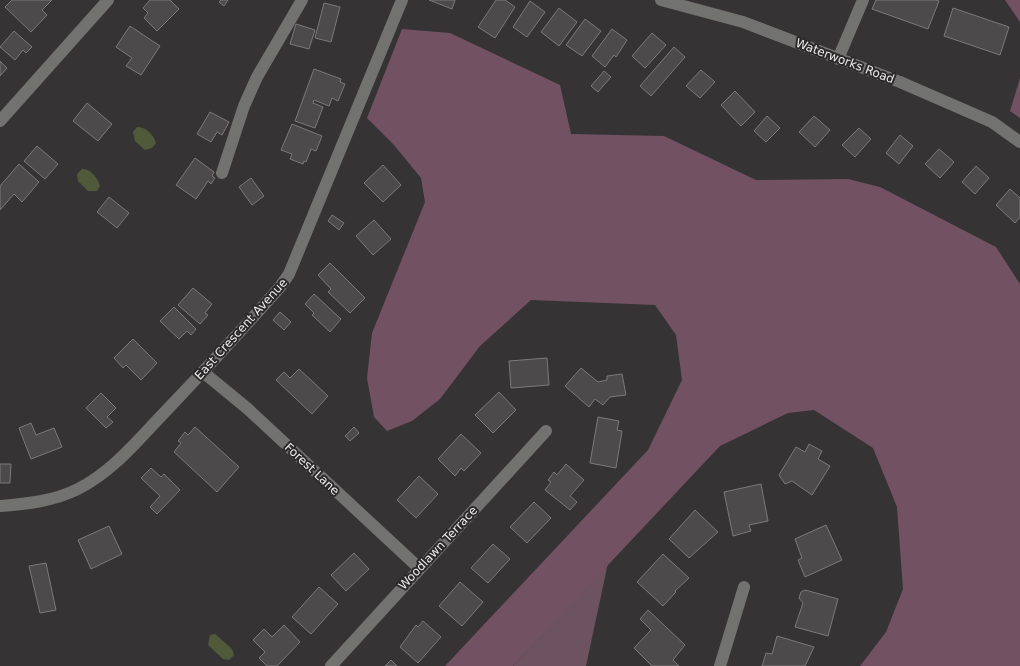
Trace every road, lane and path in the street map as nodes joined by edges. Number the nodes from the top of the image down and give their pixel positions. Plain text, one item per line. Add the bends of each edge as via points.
1 (108, 0) edge
2 (302, 0) edge
3 (402, 0) edge
4 (661, 0) edge
5 (863, 0) edge
6 (838, 59) junction
7 (0, 121) edge
8 (1020, 142) edge
9 (222, 173) dead end
10 (203, 372) junction
11 (546, 431) dead end
12 (0, 506) edge
13 (419, 568) junction
14 (744, 587) dead end
15 (330, 666) edge
16 (720, 666) edge

1 - 7 street
2 - 9 street via 256,77
3 - 10 street, East Crescent Avenue via 289,274
4 - 6 street, Waterworks Road via 743,22
5 - 6 street
6 - 8 street, Waterworks Road via 992,122
10 - 12 street, East Crescent Avenue via 101,476 55,498
10 - 13 street, Forest Lane via 248,409
11 - 13 street, Woodlawn Terrace
13 - 15 street, Woodlawn Terrace
14 - 16 street

